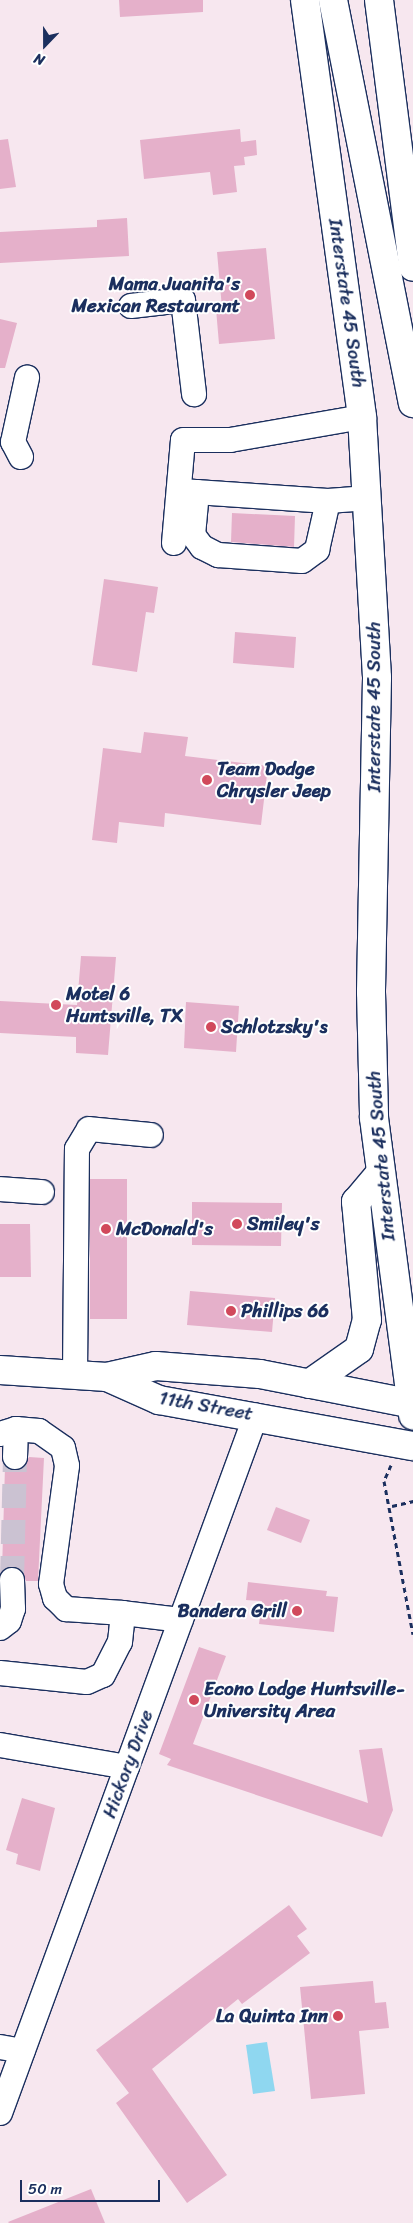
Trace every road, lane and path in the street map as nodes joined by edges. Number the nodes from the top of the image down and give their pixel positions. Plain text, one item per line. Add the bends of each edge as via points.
1 (305, 0) edge
2 (333, 0) edge
3 (379, 0) edge
4 (413, 268) edge
5 (131, 306) dead end
6 (27, 378) dead end
7 (194, 394) dead end
8 (413, 403) edge
9 (362, 417) junction
10 (21, 457) dead end
11 (189, 492) junction
12 (368, 498) junction
13 (328, 501) junction
14 (174, 543) dead end
15 (151, 1135) dead end
16 (380, 1173) junction
17 (0, 1189) edge
18 (42, 1192) dead end
19 (405, 1322) edge
20 (0, 1370) edge
21 (209, 1370) junction
22 (75, 1375) junction
23 (108, 1376) junction
24 (309, 1384) junction
25 (412, 1407) edge
26 (256, 1415) junction
27 (8, 1431) edge
28 (386, 1440) junction
29 (413, 1446) edge
30 (15, 1457) tunnel mouth
31 (413, 1501) edge
32 (392, 1506) junction
33 (12, 1580) tunnel mouth
34 (124, 1613) junction
35 (181, 1620) junction
36 (0, 1628) edge
37 (413, 1634) edge
38 (0, 1673) edge
39 (0, 1745) edge
40 (127, 1767) junction
41 (0, 2046) edge
42 (23, 2051) junction
43 (0, 2113) edge

1 - 9 main road, Interstate 45 South
2 - 8 main road
3 - 4 main road
5 - 7 street via 183,300
6 - 10 street via 13,442
9 - 11 street via 230,440 183,440
9 - 12 main road, Interstate 45 South
11 - 13 street
11 - 13 street via 193,535 202,548 218,554 293,560 312,558 317,550
11 - 14 street
12 - 13 street
12 - 16 main road, Interstate 45 South via 376,678 371,1002 374,1118
15 - 22 street via 89,1130 77,1149
16 - 19 main road, Interstate 45 South
16 - 24 main road via 356,1202 367,1320 359,1349
17 - 18 street
19 - 25 main road, Interstate 45 South
20 - 22 main road, 11th Street
21 - 23 main road, 11th Street via 146,1368
21 - 23 main road via 204,1382 197,1385
21 - 24 main road, 11th Street
22 - 23 main road, 11th Street
23 - 26 main road, 11th Street via 159,1400
24 - 25 main road, 11th Street
26 - 28 main road, 11th Street
26 - 35 street, Hickory Drive
27 - 30 street
27 - 34 street via 39,1431 63,1448 67,1466 51,1584 55,1598 66,1609
28 - 29 main road, 11th Street
28 - 32 path via 391,1462 384,1481
31 - 32 path
32 - 37 path
33 - 36 street via 9,1621
34 - 35 street
34 - 38 street via 120,1642 104,1675 87,1682
35 - 40 street, Hickory Drive
39 - 40 street
40 - 42 street, Hickory Drive
41 - 42 street
42 - 43 street, Hickory Drive

